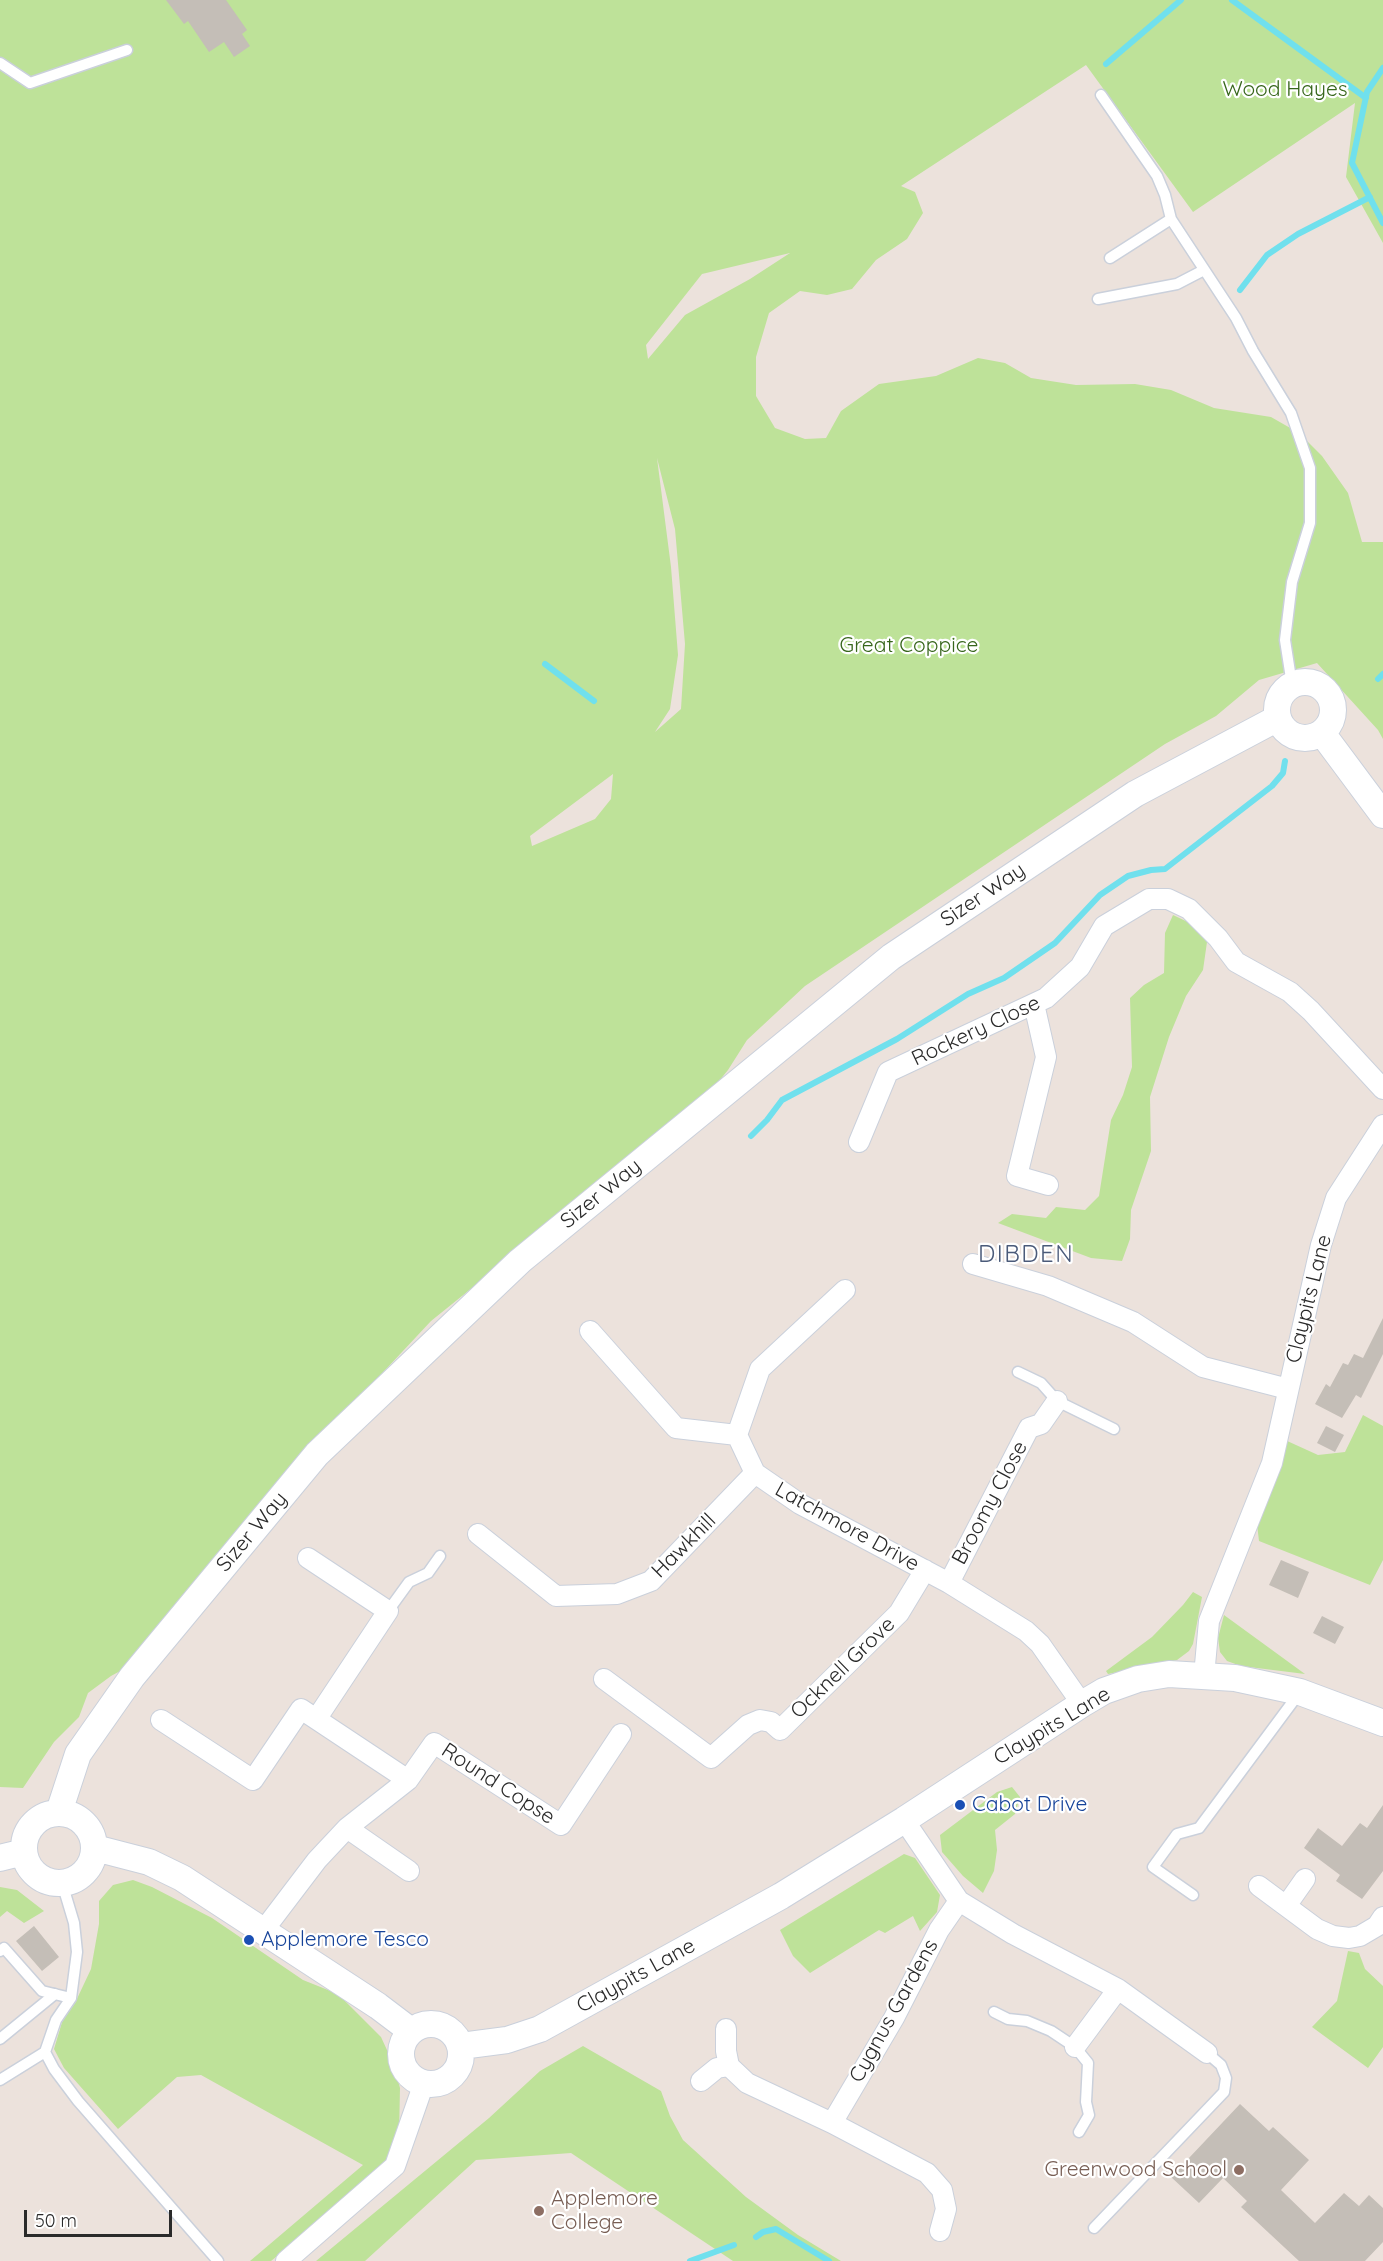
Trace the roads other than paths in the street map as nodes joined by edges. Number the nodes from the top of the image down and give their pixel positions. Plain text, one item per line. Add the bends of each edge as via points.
1 (127, 50) dead end
2 (0, 63) edge
3 (1101, 95) dead end
4 (1171, 219) junction
5 (1110, 258) dead end
6 (1204, 270) junction
7 (1098, 299) dead end
8 (1292, 685) junction
9 (1278, 718) junction
10 (1322, 733) junction
11 (1383, 814) edge
12 (1034, 1004) junction
13 (1383, 1089) edge
14 (1383, 1125) edge
15 (859, 1142) dead end
16 (1048, 1185) dead end
17 (973, 1264) dead end
18 (845, 1290) dead end
19 (590, 1331) dead end
20 (1018, 1372) dead end
21 (1288, 1389) junction
22 (1057, 1401) junction
23 (1114, 1429) dead end
24 (737, 1435) junction
25 (755, 1473) junction
26 (477, 1534) dead end
27 (440, 1556) dead end
28 (308, 1558) dead end
29 (925, 1570) junction
30 (949, 1583) junction
31 (388, 1611) junction
32 (1204, 1676) junction
33 (604, 1679) dead end
34 (1300, 1692) junction
35 (1082, 1704) junction
36 (309, 1713) junction
37 (160, 1720) dead end
38 (1383, 1723) edge
39 (621, 1734) dead end
40 (408, 1780) junction
41 (59, 1812) junction
42 (904, 1820) junction
43 (347, 1828) junction
44 (94, 1848) junction
45 (12, 1855) edge
46 (409, 1871) dead end
47 (1305, 1879) dead end
48 (62, 1883) junction
49 (1259, 1886) dead end
50 (1193, 1896) dead end
51 (959, 1901) junction
52 (1287, 1906) junction
53 (1383, 1917) edge
54 (263, 1931) junction
55 (0, 1951) edge
56 (1118, 1989) junction
57 (55, 1994) junction
58 (71, 1998) junction
59 (994, 2012) dead end
60 (726, 2029) dead end
61 (411, 2031) junction
62 (0, 2038) edge
63 (461, 2046) junction
64 (1074, 2046) junction
65 (45, 2052) junction
66 (1207, 2054) joint
67 (729, 2066) junction
68 (0, 2080) edge
69 (701, 2081) dead end
70 (423, 2083) junction
71 (832, 2123) junction
72 (1079, 2132) dead end
73 (1095, 2228) dead end
74 (940, 2231) dead end
75 (218, 2261) edge
76 (286, 2261) edge

1 - 2 lane via 30,83
3 - 4 lane via 1157,176
4 - 5 lane
4 - 6 lane
6 - 7 lane via 1177,284
6 - 8 lane via 1291,413 1310,468 1310,524 1292,582 1285,640
8 - 9 street via 1278,704
8 - 10 street via 1310,682 1328,693 1334,712
9 - 10 street via 1289,733 1298,737
9 - 41 street, Sizer Way via 1136,794 891,957 520,1261 317,1454 132,1677 78,1754
10 - 11 street
12 - 13 street, Rockery Close via 1080,967 1104,926 1149,899 1168,899 1189,909 1236,962 1290,992
12 - 15 street, Rockery Close via 888,1072
12 - 16 street via 1046,1057 1017,1176
14 - 21 street, Claypits Lane via 1336,1198 1320,1245
17 - 21 street via 1048,1286 1133,1322 1203,1367
18 - 24 street via 760,1369
19 - 24 street via 676,1428
20 - 22 lane via 1041,1383
21 - 32 street, Claypits Lane via 1272,1463 1209,1621
22 - 23 lane
22 - 30 street, Broomy Close via 1041,1424 1029,1428
24 - 25 street, Latchmore Drive
25 - 26 street, Hawkhill via 651,1581 617,1594 556,1596
25 - 29 street, Latchmore Drive via 800,1504
27 - 31 lane via 428,1573 409,1582
28 - 31 street
29 - 30 street, Latchmore Drive
29 - 33 street, Ocknell Grove via 899,1613 780,1731 771,1722 760,1720 748,1725 711,1758
30 - 35 street, Latchmore Drive via 1026,1631 1040,1644
31 - 36 street
32 - 34 street via 1235,1678
32 - 35 street, Claypits Lane via 1169,1674 1138,1679
34 - 38 street
34 - 50 lane via 1199,1828 1177,1834 1153,1867
35 - 42 street, Claypits Lane
36 - 37 street via 253,1780
36 - 40 street
39 - 40 street, Round Copse via 561,1825 434,1743
40 - 43 street
41 - 44 street via 80,1819 88,1827
41 - 45 street via 36,1820
42 - 51 street
42 - 63 street, Claypits Lane via 781,1896 540,2029 507,2040
43 - 46 street
43 - 54 street via 317,1860
44 - 48 street via 88,1868
44 - 54 street via 149,1862 182,1878
45 - 48 street via 41,1879
47 - 52 street
48 - 58 lane via 74,1923 77,1952
49 - 52 street
51 - 56 street via 1023,1940
51 - 71 street, Cygnus Gardens
52 - 53 street via 1317,1929 1349,1938 1377,1926
54 - 61 street
55 - 57 lane via 4,1948 42,1991
56 - 64 street
56 - 66 street
57 - 58 lane
57 - 62 lane
58 - 65 lane via 56,2020
59 - 64 lane via 1051,2031
60 - 67 street
61 - 63 street via 430,2023 440,2025 450,2029
61 - 70 street via 402,2047 403,2066
63 - 70 street via 460,2065 455,2073 440,2083
64 - 72 lane via 1088,2063 1089,2115
65 - 68 lane
65 - 75 lane via 78,2101
66 - 73 lane via 1221,2066 1226,2078 1224,2092
67 - 69 street via 717,2068
67 - 71 street via 747,2083
70 - 76 street via 395,2166
71 - 74 street via 927,2173 942,2190 946,2208

